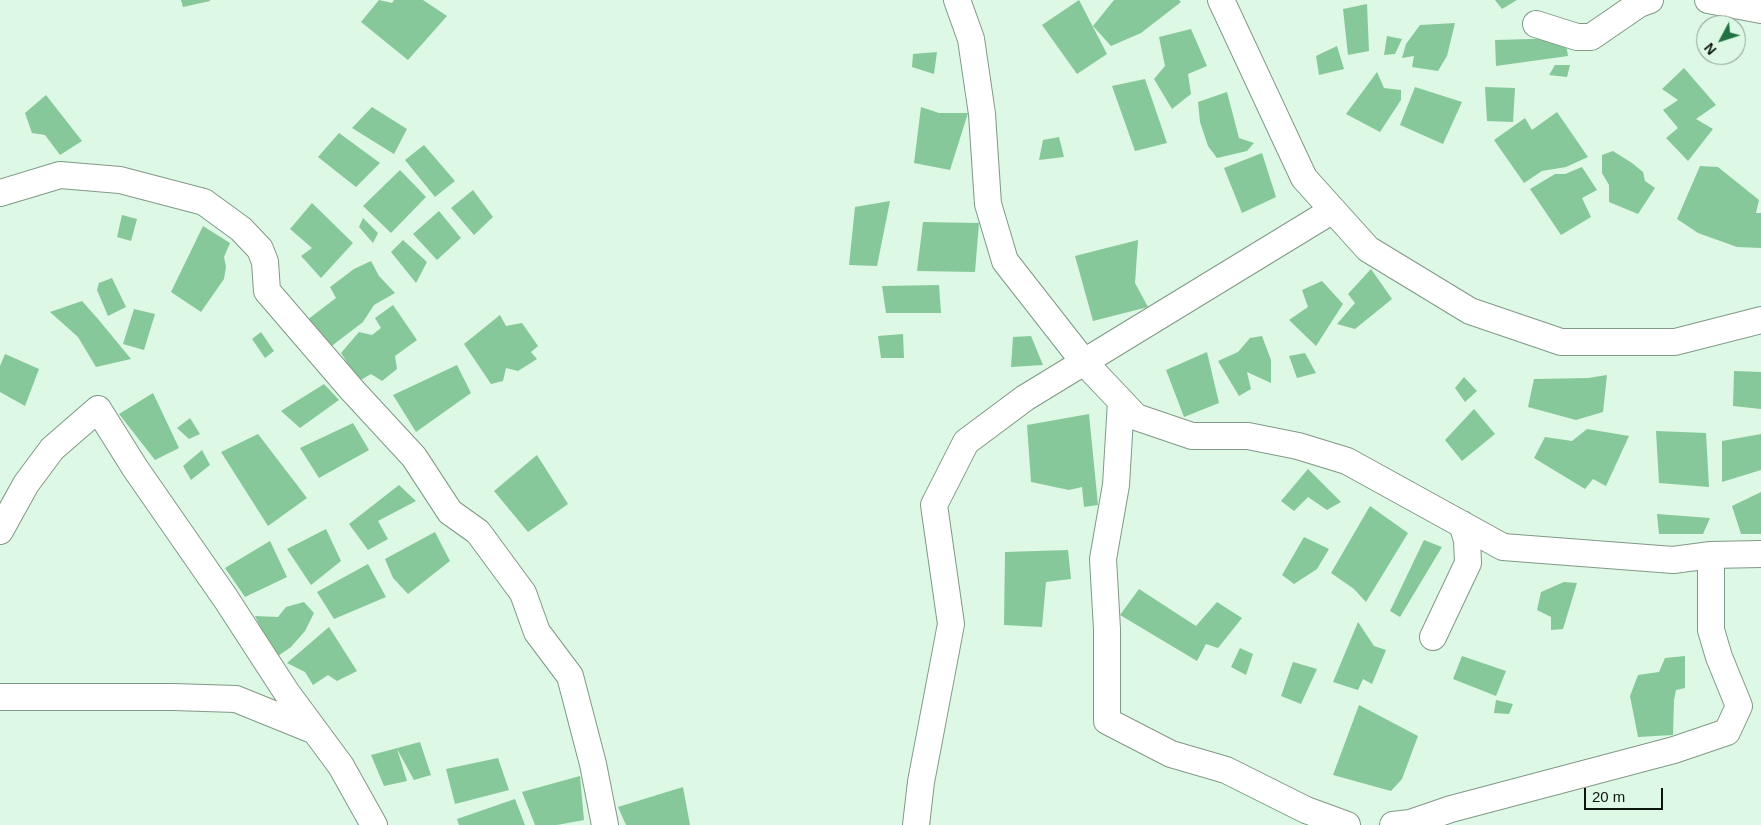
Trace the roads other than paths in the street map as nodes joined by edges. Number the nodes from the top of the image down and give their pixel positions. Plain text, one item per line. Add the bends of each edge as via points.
1 (957, 0) edge
2 (1221, 0) edge
3 (1650, 0) edge
4 (1708, 0) edge
5 (1761, 10) edge
6 (1536, 24) dead end
7 (0, 193) edge
8 (1333, 210) junction
9 (1761, 320) edge
10 (1084, 362) junction
11 (1121, 401) junction
12 (1462, 524) junction
13 (0, 531) edge
14 (1761, 554) edge
15 (1711, 555) junction
16 (1433, 637) dead end
17 (0, 697) edge
18 (315, 731) junction
19 (374, 825) edge
20 (605, 825) edge
21 (916, 825) edge
22 (1348, 825) edge
23 (1393, 825) edge

1 - 10 street via 971,39 982,114 988,204 1005,262
2 - 8 street via 1304,178
3 - 6 street via 1591,36 1576,37
4 - 5 street
7 - 20 street via 60,174 120,180 204,202 260,249 265,262 267,291 352,391 414,457 450,512 478,532 523,594 537,632 570,676
8 - 9 street via 1368,249 1470,311 1560,342 1675,342
8 - 10 street
10 - 11 street
10 - 21 street via 1025,398 966,442 934,505 951,624
11 - 12 street via 1136,418 1192,436 1248,436 1298,446 1347,461
11 - 22 street via 1116,485 1103,559 1107,721 1171,754 1226,770 1306,810
12 - 15 street via 1503,547 1673,560
12 - 16 street via 1467,540 1468,563
13 - 18 street via 26,484 52,449 98,409
14 - 15 street
15 - 23 street via 1711,630 1739,706 1727,732 1674,750
17 - 18 street via 236,699
18 - 19 street via 341,766

